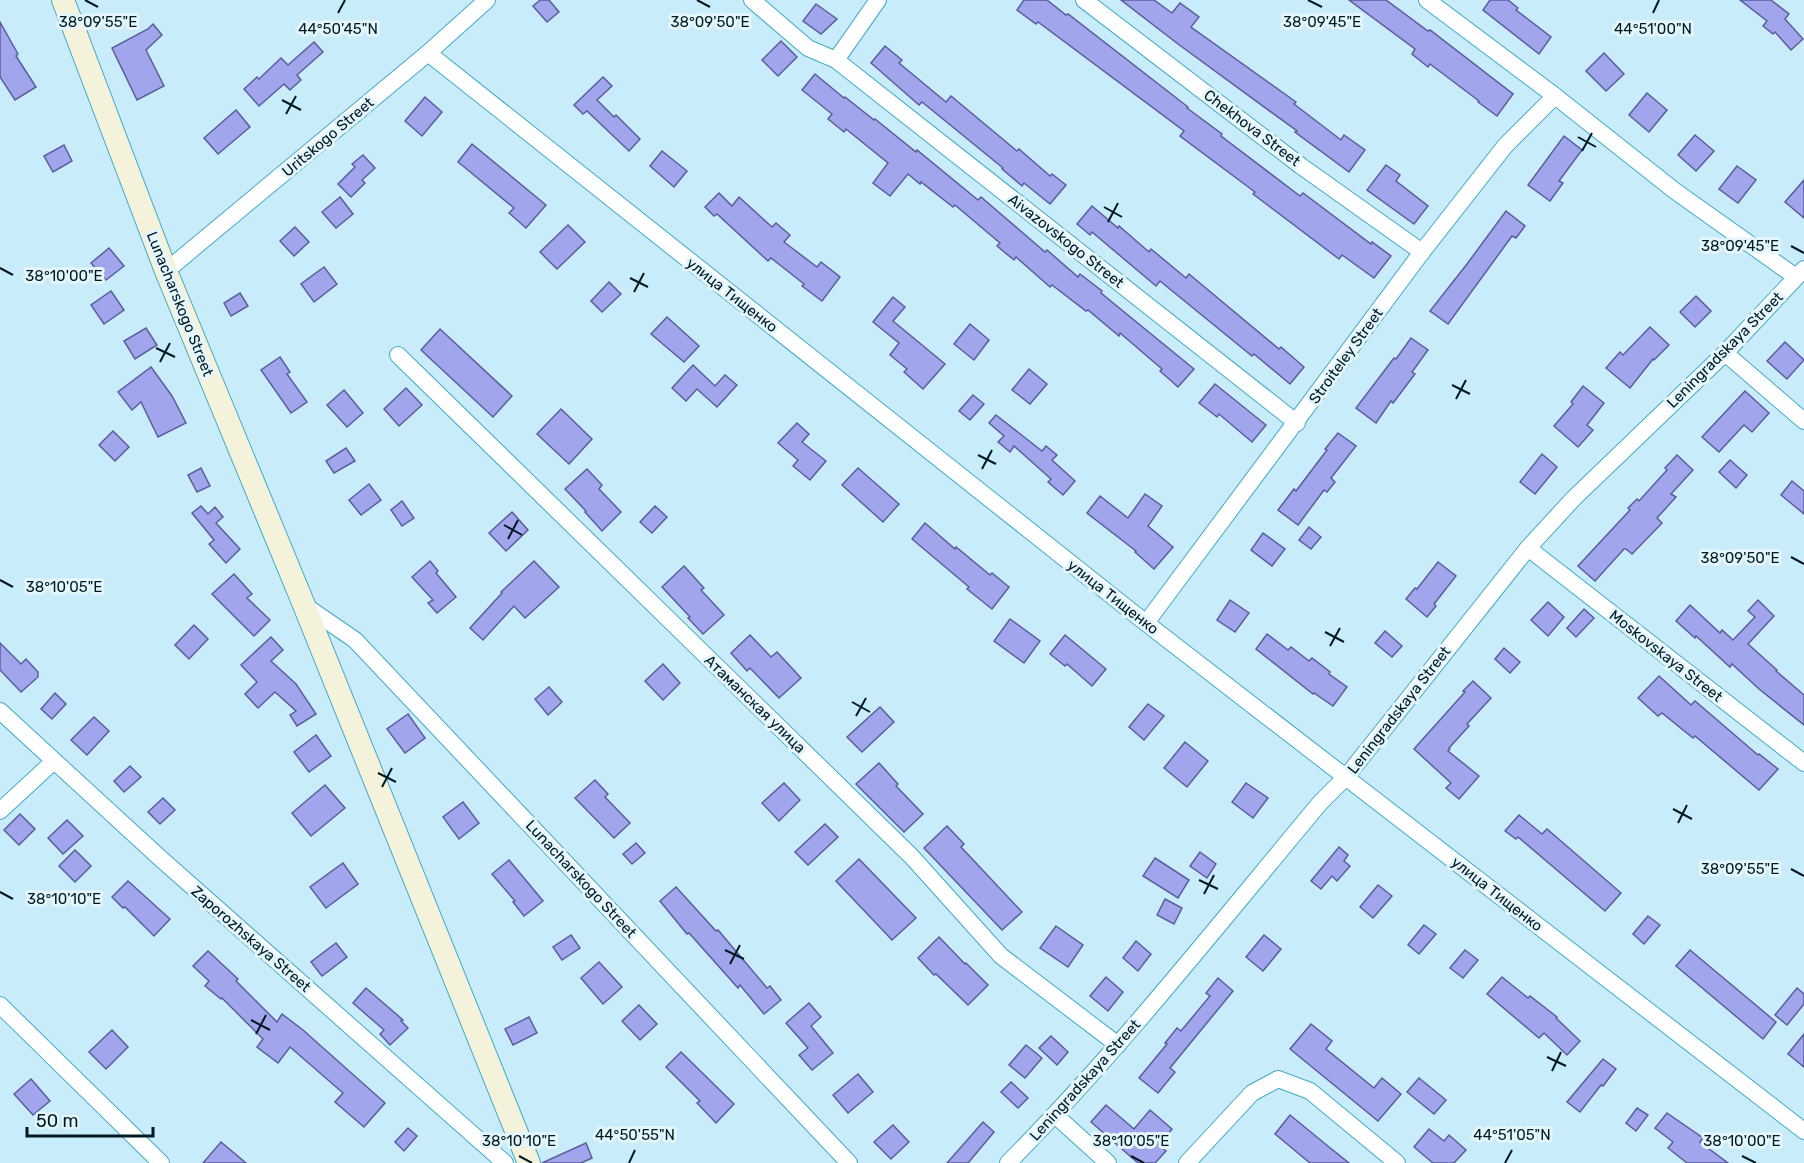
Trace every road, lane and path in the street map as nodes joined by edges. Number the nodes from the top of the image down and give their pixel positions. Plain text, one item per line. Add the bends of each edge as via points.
1 (63, 0) edge
2 (487, 0) edge
3 (752, 0) edge
4 (878, 0) edge
5 (1084, 0) edge
6 (1427, 0) edge
7 (428, 53) junction
8 (836, 60) junction
9 (1555, 96) junction
10 (1422, 252) junction
11 (166, 271) junction
12 (1800, 273) edge
13 (1725, 353) junction
14 (398, 355) dead end
15 (1804, 421) edge
16 (1297, 423) junction
17 (1527, 548) junction
18 (304, 605) junction
19 (1146, 623) junction
20 (0, 711) edge
21 (54, 761) junction
22 (1804, 763) edge
23 (1346, 777) junction
24 (0, 811) edge
25 (0, 1005) edge
26 (1118, 1045) junction
27 (1055, 1115) junction
28 (1804, 1131) edge
29 (161, 1163) edge
30 (505, 1163) edge
31 (529, 1163) edge
32 (849, 1163) edge
33 (1008, 1163) edge
34 (1108, 1163) edge
35 (1187, 1163) edge
36 (1397, 1163) edge

1 - 11 main road, Lunacharskogo Street
2 - 7 street, Uritskogo Street
3 - 8 street, Aivazovskogo Street via 808,48
4 - 8 street
5 - 10 street, Chekhova Street via 1301,166
6 - 9 street
7 - 11 street, Uritskogo Street
7 - 19 street, улица Тищенко
8 - 16 street, Aivazovskogo Street
9 - 10 street, Stroiteley Street via 1505,146
9 - 12 street via 1675,191
10 - 16 street, Stroiteley Street
11 - 18 main road, Lunacharskogo Street
12 - 13 street, Leningradskaya Street
13 - 15 street
13 - 17 street, Leningradskaya Street
14 - 26 street, Атаманская улица via 912,857 1001,956
16 - 19 street, Stroiteley Street
17 - 22 street, Moskovskaya Street
17 - 23 street, Leningradskaya Street
18 - 31 main road, Lunacharskogo Street
18 - 32 street, Lunacharskogo Street via 355,640
19 - 23 street, улица Тищенко
20 - 21 street, Zaporozhskaya Street
21 - 24 street
21 - 30 street, Zaporozhskaya Street
23 - 26 street, Leningradskaya Street
23 - 28 street, улица Тищенко
25 - 29 street
26 - 27 street, Leningradskaya Street
27 - 33 street, Leningradskaya Street
27 - 34 street
35 - 36 street via 1252,1093 1278,1079 1310,1091

